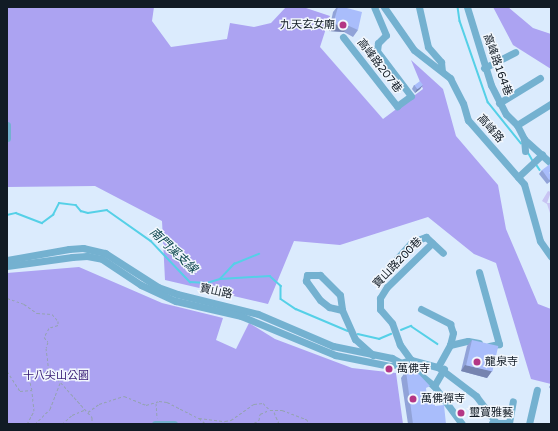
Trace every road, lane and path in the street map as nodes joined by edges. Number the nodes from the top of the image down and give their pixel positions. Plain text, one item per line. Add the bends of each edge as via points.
1 (374, 7) edge
2 (384, 7) edge
3 (419, 7) edge
4 (467, 7) edge
5 (343, 37) dead end
6 (515, 52) dead end
7 (484, 68) junction
8 (442, 71) junction
9 (540, 78) dead end
10 (499, 103) junction
11 (551, 104) edge
12 (7, 125) edge
13 (517, 125) junction
14 (7, 138) edge
15 (524, 139) junction
16 (525, 151) dead end
17 (542, 155) junction
18 (551, 163) edge
19 (518, 177) junction
20 (432, 243) junction
21 (443, 253) dead end
22 (551, 257) edge
23 (8, 259) edge
24 (393, 262) dead end
25 (7, 266) edge
26 (479, 272) dead end
27 (7, 298) edge
28 (421, 309) dead end
29 (342, 310) junction
30 (450, 345) junction
31 (373, 355) junction
32 (411, 360) junction
33 (399, 363) junction
34 (441, 368) junction
35 (7, 371) edge
36 (49, 373) junction
37 (61, 382) junction
38 (434, 386) junction
39 (32, 390) junction
40 (537, 390) dead end
41 (513, 401) dead end
42 (156, 403) junction
43 (85, 409) junction
44 (270, 410) junction
45 (88, 412) junction
46 (274, 412) junction
47 (199, 418) junction
48 (208, 420) junction
49 (156, 423) edge
50 (494, 423) edge
51 (27, 424) edge
52 (34, 424) edge
53 (62, 424) edge
54 (92, 424) edge
55 (174, 424) edge
56 (206, 424) edge
57 (211, 424) edge
58 (246, 424) edge
59 (279, 424) edge
60 (311, 424) edge
61 (462, 424) edge
62 (529, 424) edge

1 - 5 street, 高峰路207巷 via 386,35 378,43 377,51 411,96 397,106
2 - 8 street, 高峰路 via 414,50
3 - 8 street via 428,47 441,62
4 - 7 street, 高峰路164巷
6 - 7 street
7 - 10 street, 高峰路164巷
8 - 19 street, 高峰路 via 456,88 468,120
9 - 10 street
10 - 13 street, 高峰路164巷
11 - 13 street
12 - 14 street
13 - 15 street, 高峰路164巷
15 - 16 street, 高峰路164巷
15 - 17 street
17 - 18 street
17 - 19 street
19 - 22 street, 高峰路 via 524,184 540,241
20 - 21 street, 寶山路200巷
20 - 24 street, 寶山路200巷 via 426,237 412,242
20 - 32 street, 寶山路200巷 via 387,287 380,298 380,309 392,324 400,345
23 - 31 street, 寶山路 via 69,249 95,250 105,253 158,287 258,314 333,346
25 - 33 street, 寶山路 via 72,257 102,259 141,285 176,301 241,316 355,361 390,366
26 - 30 street via 499,344 492,347 468,341
27 - 36 path via 24,304 37,314 52,314 58,321 58,325 49,328 44,337 48,342 46,364
28 - 30 street via 450,324 453,333
29 - 29 street via 340,295 325,278 314,274 307,275 306,281 320,300 329,307
29 - 31 street via 355,339
30 - 34 street
31 - 33 street, 寶山路 via 392,358
32 - 33 street
32 - 34 street
33 - 38 street, 寶山路 via 413,369
34 - 38 street
34 - 50 street via 476,396
35 - 39 path via 20,391
36 - 37 path
36 - 39 path via 39,370 29,378
37 - 43 path
37 - 52 path via 50,409
38 - 61 street, 寶山路
39 - 51 path via 34,411
40 - 62 street
41 - 50 street via 509,423
42 - 45 path via 140,404 124,396 99,404
42 - 47 path via 167,402
42 - 49 path
43 - 45 path
43 - 53 path via 72,415
44 - 46 path
44 - 48 path via 263,403 254,404 231,420
44 - 58 path via 260,414 259,420 254,423
45 - 54 path via 92,417
46 - 59 path
46 - 60 path via 282,410 306,419
47 - 48 path
47 - 56 path
48 - 57 path
49 - 55 street

